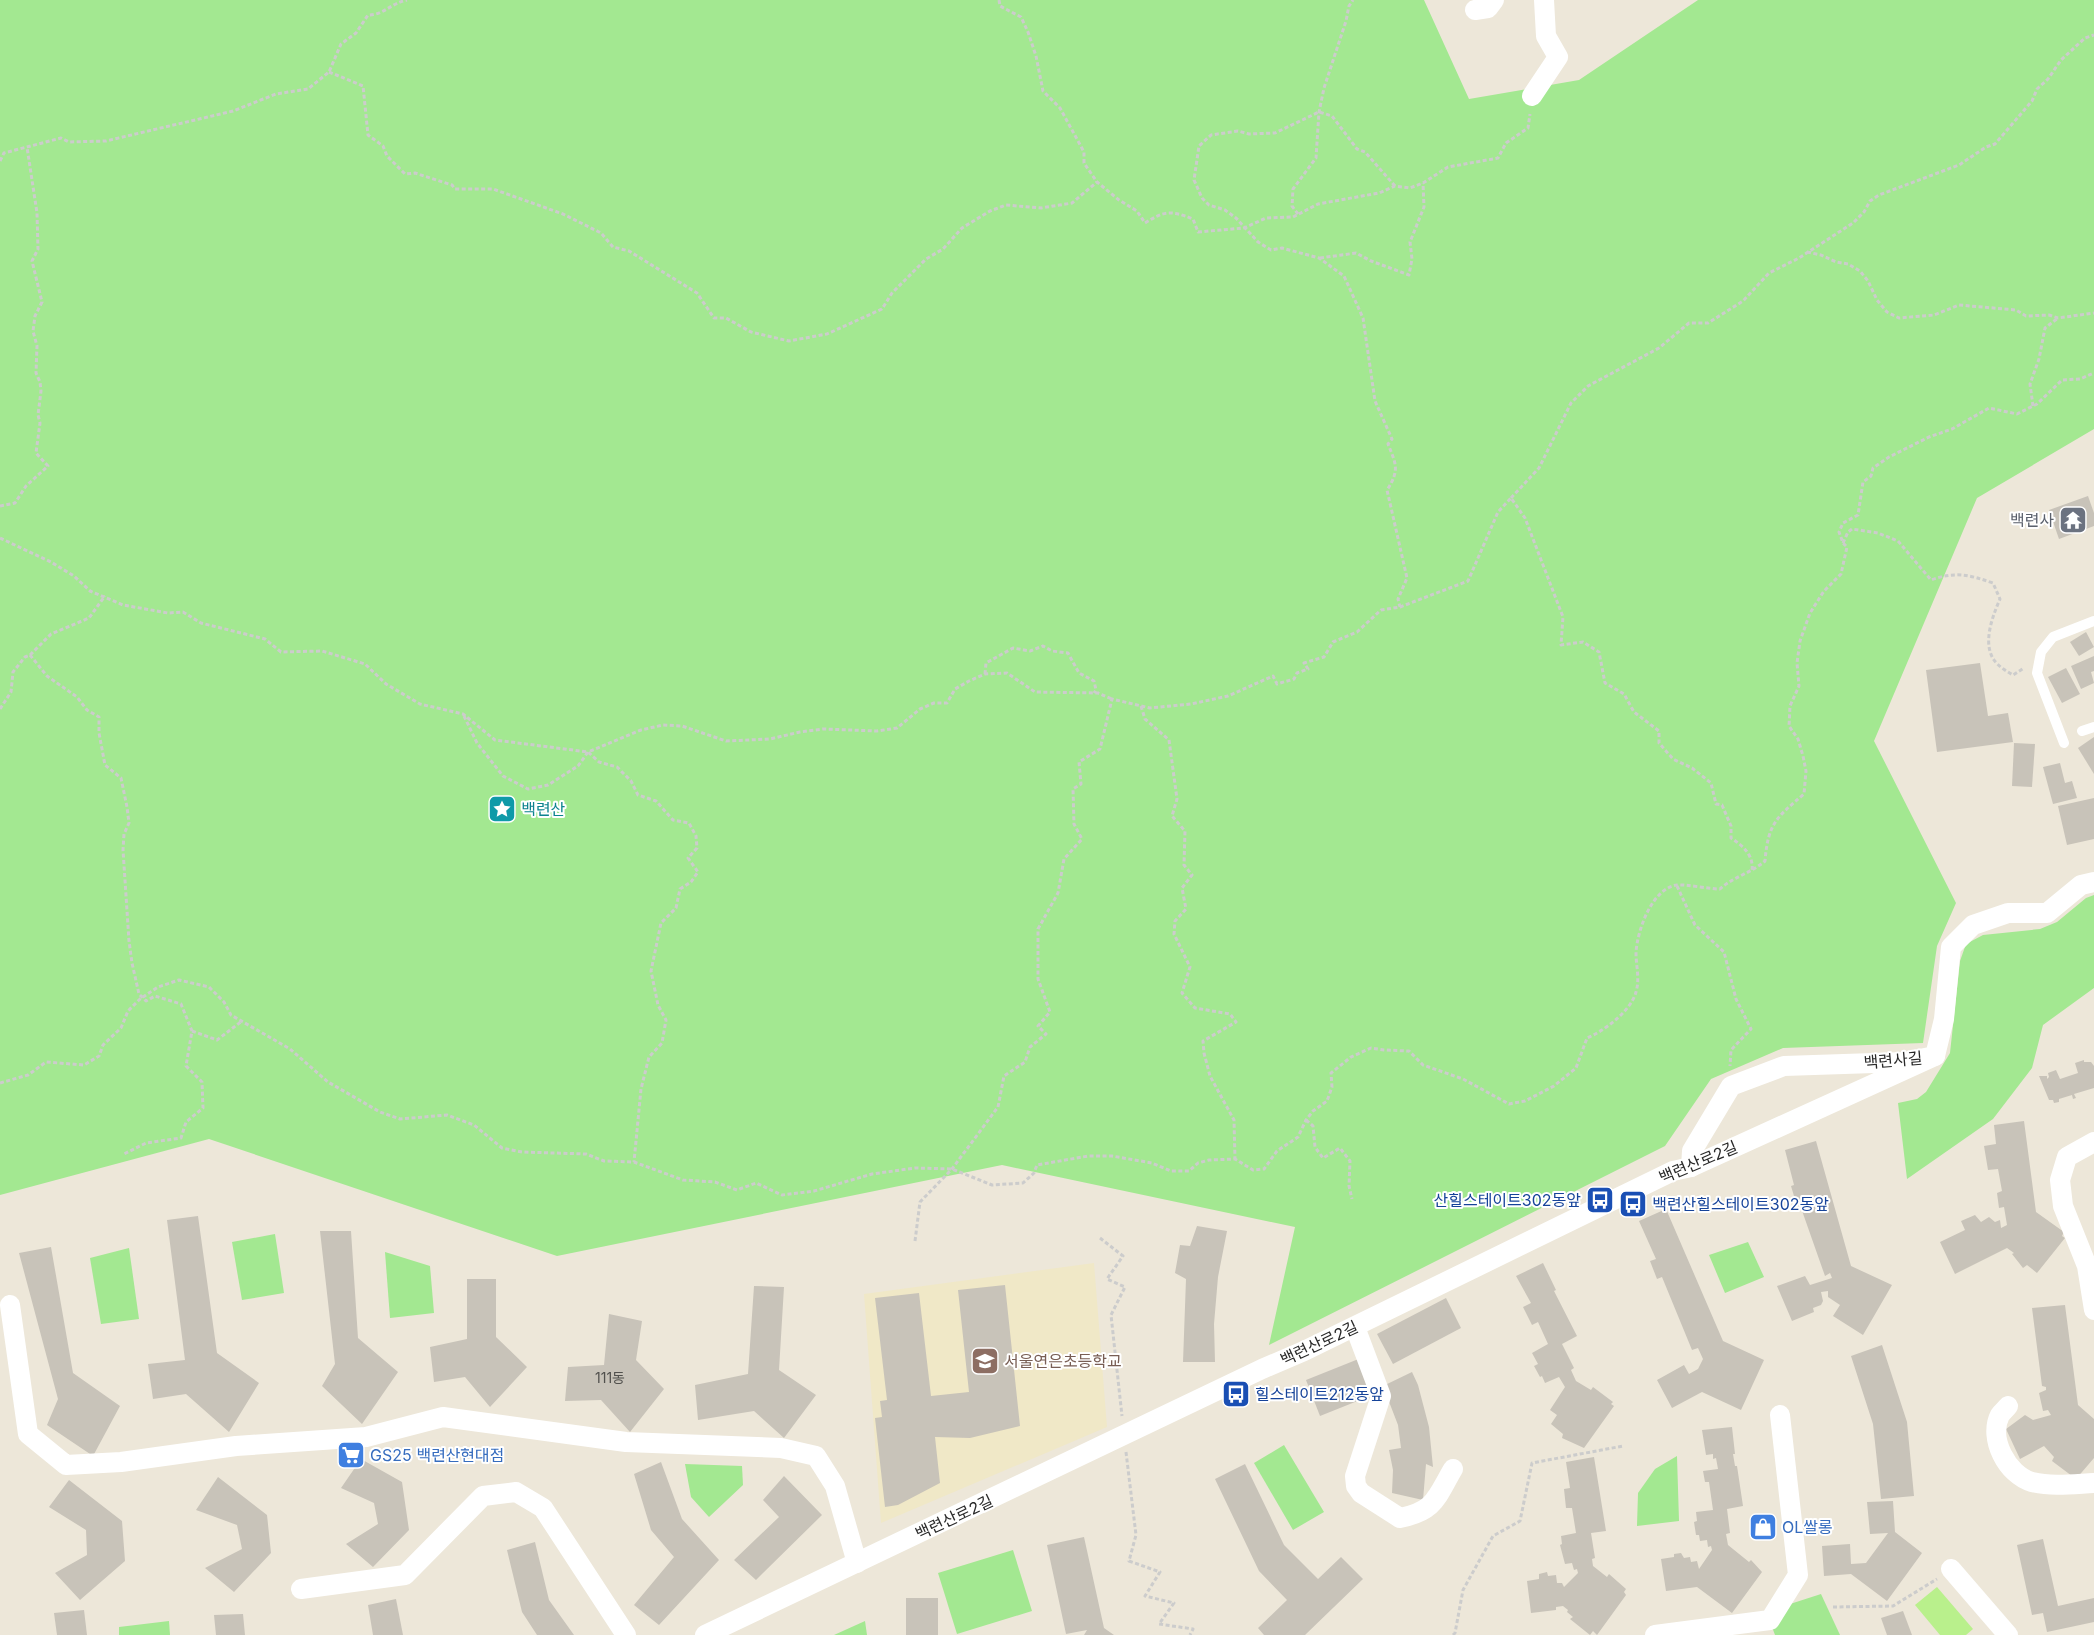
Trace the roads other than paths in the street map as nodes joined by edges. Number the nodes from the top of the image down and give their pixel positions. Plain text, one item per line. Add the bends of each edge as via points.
1 (1494, 0) edge
2 (1544, 0) edge
3 (1475, 10) dead end
4 (1532, 96) road end
5 (2094, 621) edge
6 (2094, 727) edge
7 (2082, 731) dead end
8 (2064, 743) dead end
9 (2094, 882) edge
10 (1935, 1056) junction
11 (2094, 1142) edge
12 (1691, 1167) junction
13 (10, 1305) dead end
14 (2094, 1310) edge
15 (1355, 1327) junction
16 (2008, 1406) dead end
17 (1780, 1415) dead end
18 (1453, 1469) dead end
19 (2094, 1483) edge
20 (857, 1564) junction
21 (1945, 1573) road end
22 (301, 1589) dead end
23 (626, 1635) edge
24 (705, 1635) edge
25 (1655, 1635) edge
26 (2008, 1635) edge

1 - 3 street via 1488,8
2 - 4 street via 1546,36 1558,57
5 - 8 lane via 2053,637 2041,652 2037,673
6 - 7 lane
9 - 10 street, 백련사길 via 2082,885 2047,913 2008,913 1973,925 1951,948 1944,1018
10 - 12 street, 백련산로2길
10 - 12 street, 백련사길 via 1904,1062 1784,1066 1730,1088 1692,1151
11 - 14 street via 2066,1157 2060,1180 2063,1206 2087,1266
12 - 15 street, 백련산로2길 via 1673,1171
13 - 20 street via 28,1434 66,1465 121,1462 236,1446 366,1436 443,1417 626,1442 781,1448 816,1456 836,1486
15 - 18 street via 1381,1396 1355,1476 1356,1486 1361,1493 1400,1518 1417,1515 1432,1506
15 - 20 street, 백련산로2길
16 - 19 street via 2000,1415 1996,1431 1998,1444 2009,1467 2030,1481
17 - 25 street via 1798,1575 1770,1620
20 - 24 street, 백련산로2길
21 - 26 street
22 - 23 street via 405,1575 483,1496 516,1492 543,1508

